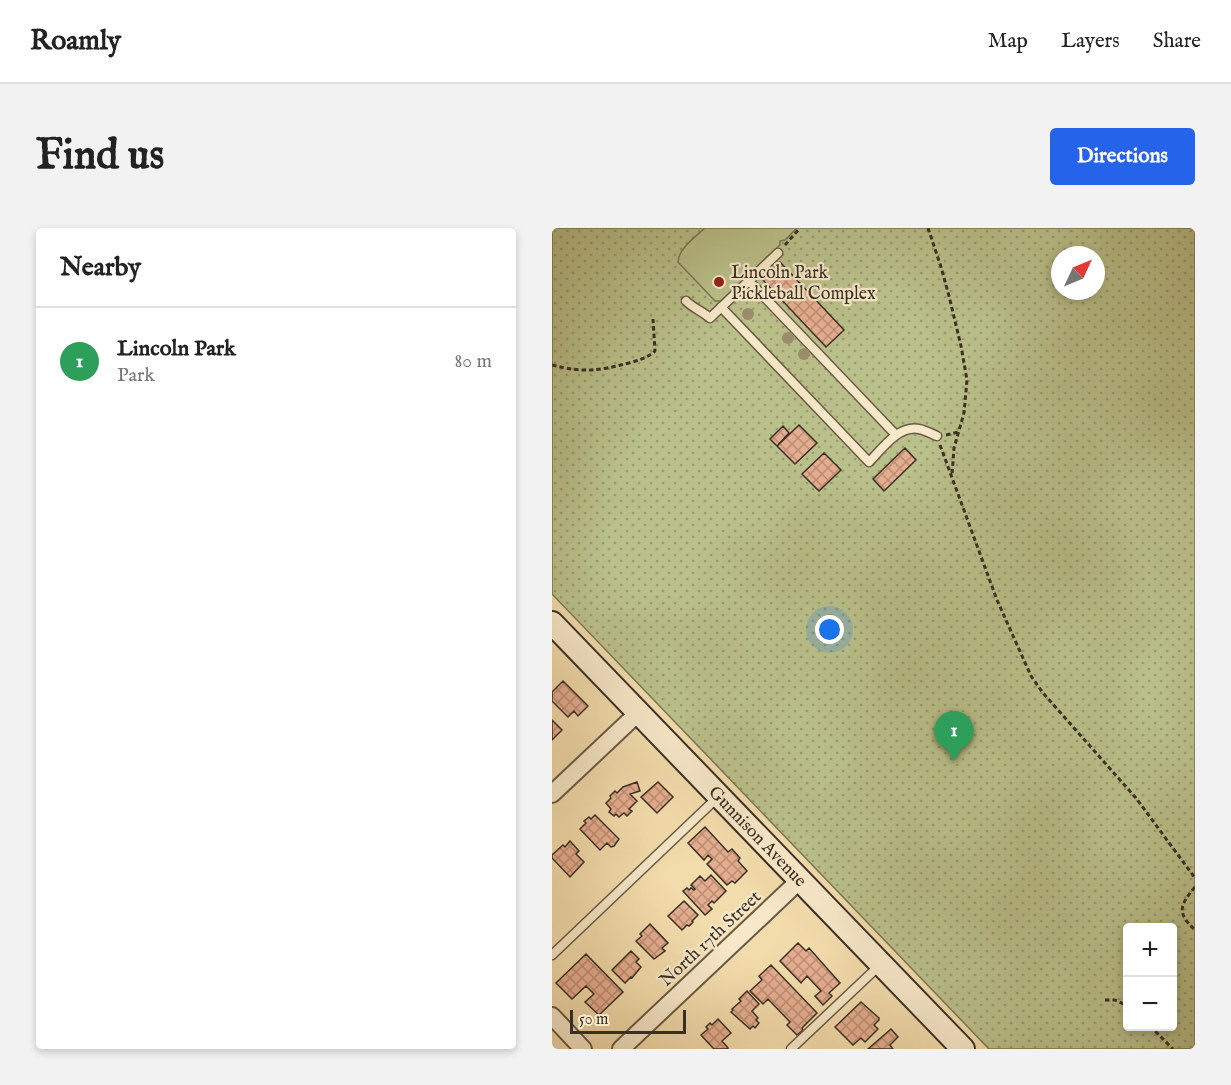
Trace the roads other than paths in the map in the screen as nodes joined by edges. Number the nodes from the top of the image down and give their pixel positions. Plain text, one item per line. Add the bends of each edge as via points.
1 (778, 253) road end
2 (749, 280) junction
3 (686, 301) dead end
4 (721, 307) junction
5 (896, 435) junction
6 (937, 436) road end
7 (554, 628) edge
8 (639, 712) junction
9 (552, 794) edge
10 (719, 795) junction
11 (800, 880) junction
12 (552, 955) edge
13 (881, 964) junction
14 (552, 1016) edge
15 (961, 1048) edge
16 (583, 1049) edge
17 (621, 1049) edge
18 (791, 1049) edge

1 - 2 lane
2 - 4 lane
2 - 5 lane
3 - 4 lane via 710,318
4 - 5 lane via 869,462
5 - 6 lane via 918,429
7 - 8 street, Gunnison Avenue
8 - 9 street
8 - 10 street, Gunnison Avenue
10 - 11 street, Gunnison Avenue
10 - 12 lane
11 - 13 street, Gunnison Avenue
11 - 17 street, North 17th Street
13 - 15 street, Gunnison Avenue
13 - 18 lane
14 - 16 street

